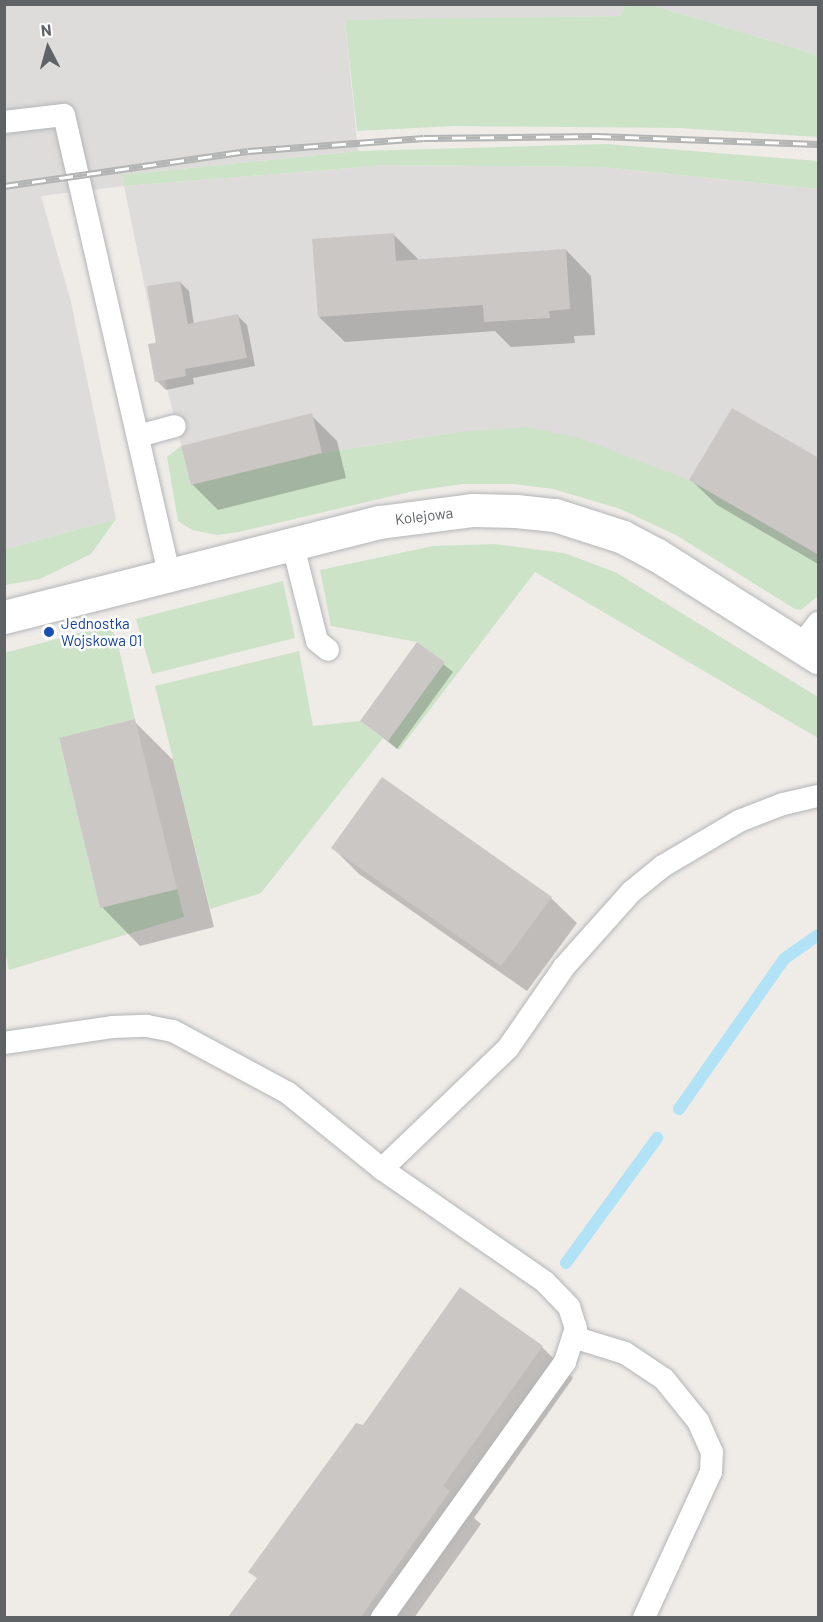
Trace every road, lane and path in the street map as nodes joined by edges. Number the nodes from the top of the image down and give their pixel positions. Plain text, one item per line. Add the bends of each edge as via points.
1 (4, 122) edge
2 (175, 426) dead end
3 (138, 436) junction
4 (292, 542) junction
5 (169, 574) junction
6 (4, 617) edge
7 (813, 642) edge
8 (328, 650) dead end
9 (819, 796) edge
10 (4, 1042) edge
11 (382, 1169) junction
12 (573, 1336) junction
13 (382, 1617) edge
14 (644, 1617) edge

1 - 3 lane via 64,115
2 - 3 lane
3 - 5 lane
4 - 5 street, Kolejowa
4 - 7 street, Kolejowa via 432,514 473,510 555,515 589,524 657,555
4 - 8 lane via 317,641
5 - 6 street, Kolejowa
9 - 11 lane via 783,804 739,821 663,866 630,892 564,967 508,1048
10 - 11 lane via 112,1027 173,1030 288,1093
11 - 12 lane via 545,1282 569,1307 576,1328
12 - 13 lane via 566,1362
12 - 14 lane via 625,1353 664,1379 698,1421 712,1452 711,1472

